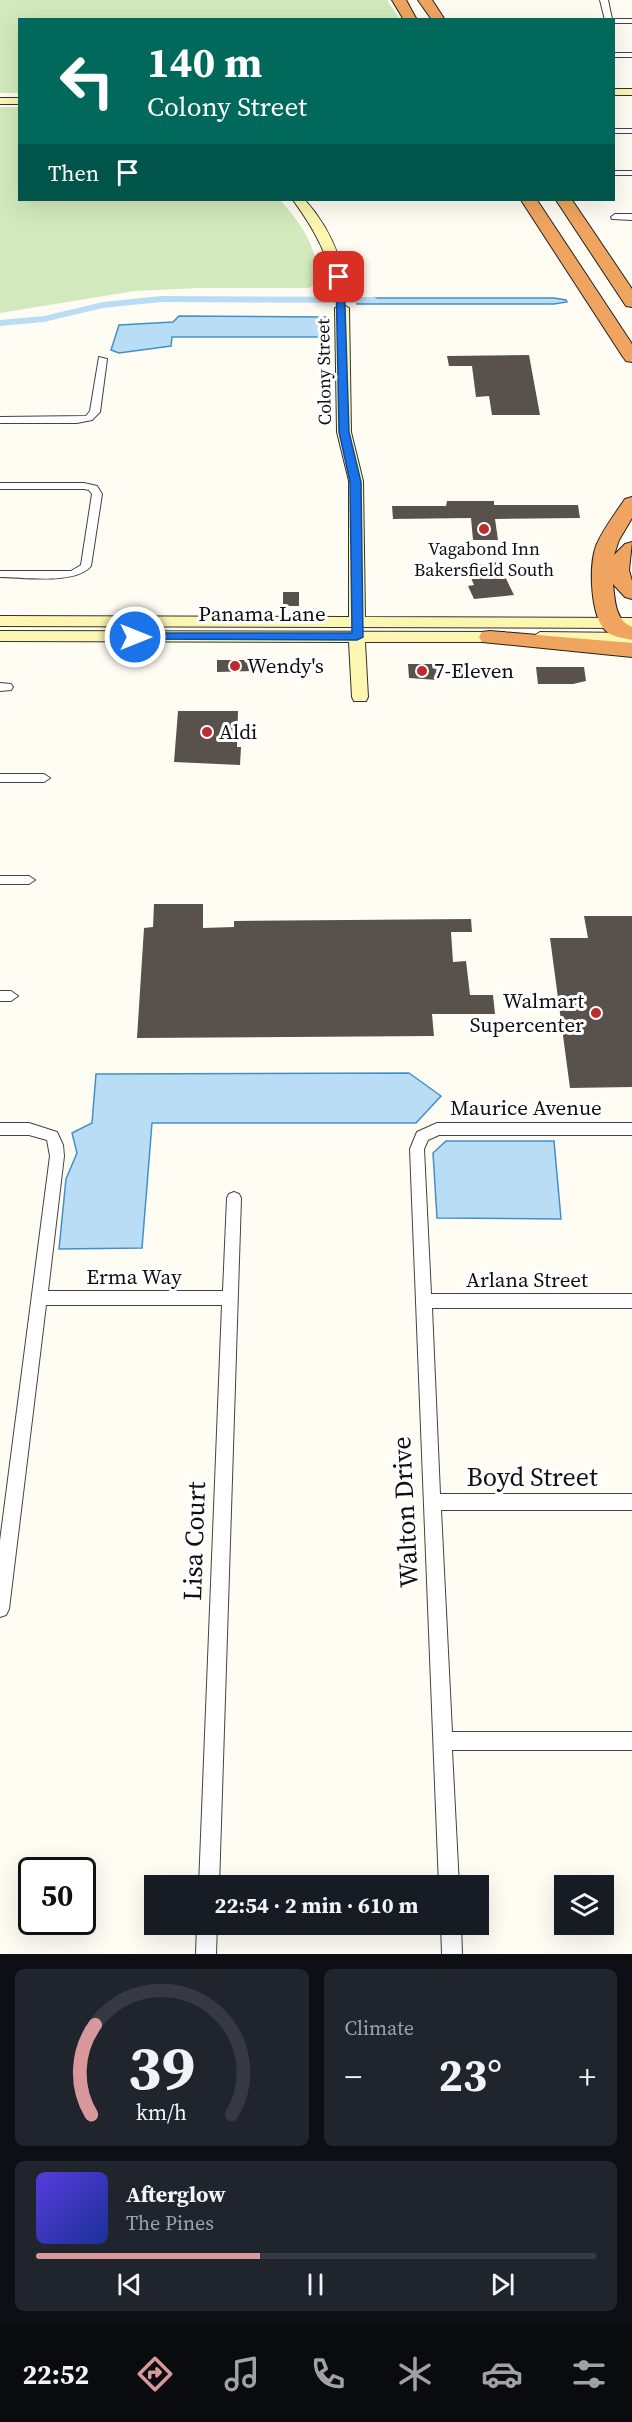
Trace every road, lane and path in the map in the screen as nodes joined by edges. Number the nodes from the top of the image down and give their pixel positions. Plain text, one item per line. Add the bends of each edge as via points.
1 (399, 0) edge
2 (425, 0) edge
3 (604, 0) edge
4 (410, 18) edge
5 (438, 18) edge
6 (610, 18) edge
7 (615, 20) edge
8 (632, 21) edge
9 (615, 55) edge
10 (632, 55) edge
11 (615, 92) edge
12 (632, 92) edge
13 (0, 100) edge
14 (18, 100) edge
15 (615, 131) edge
16 (632, 131) edge
17 (615, 173) edge
18 (632, 173) edge
19 (300, 201) edge
20 (530, 201) edge
21 (565, 201) edge
22 (615, 217) dead end
23 (632, 217) edge
24 (632, 302) edge
25 (603, 312) junction
26 (632, 357) edge
27 (102, 359) dead end
28 (632, 372) edge
29 (0, 420) edge
30 (0, 486) edge
31 (632, 503) edge
32 (632, 548) edge
33 (0, 574) edge
34 (632, 593) edge
35 (0, 621) edge
36 (256, 621) junction
37 (621, 622) edge
38 (357, 629) junction
39 (0, 636) edge
40 (632, 636) edge
41 (158, 637) junction
42 (490, 637) junction
43 (632, 650) edge
44 (360, 698) dead end
45 (0, 778) edge
46 (44, 778) dead end
47 (0, 880) edge
48 (29, 880) dead end
49 (0, 1129) edge
50 (632, 1129) edge
51 (422, 1136) joint
52 (234, 1198) dead end
53 (39, 1298) junction
54 (230, 1298) junction
55 (423, 1301) junction
56 (632, 1301) edge
57 (432, 1502) junction
58 (632, 1502) edge
59 (0, 1610) edge
60 (442, 1741) junction
61 (632, 1741) edge
62 (209, 1875) edge
63 (448, 1875) edge
64 (207, 1935) edge
65 (451, 1935) edge
66 (206, 1954) edge
67 (452, 1954) edge

1 - 4 highway
2 - 5 highway
3 - 6 street
7 - 8 street
9 - 10 street
11 - 12 main road
13 - 14 main road
15 - 16 street
17 - 18 street
19 - 38 main road, Colony Street via 332,249 342,301 344,432 356,482
20 - 25 highway
21 - 24 highway
22 - 23 street
25 - 26 highway
25 - 28 highway
27 - 29 street via 95,411 89,418
30 - 33 street via 84,486 93,488 97,494 86,566 81,571
31 - 37 highway via 608,541 601,564 602,577
32 - 34 highway via 619,564 620,576
35 - 36 main road, Panama Lane
36 - 38 main road, Panama Lane
36 - 41 main road via 225,628 168,628
37 - 38 main road, Panama Lane
37 - 40 highway via 618,630
38 - 41 main road, Panama Lane
38 - 42 main road, Panama Lane
38 - 44 main road, Colony Street
39 - 41 main road, Panama Lane
40 - 42 main road, Panama Lane
42 - 43 highway
45 - 46 street
47 - 48 street
49 - 53 street via 29,1129 52,1136 56,1145
50 - 51 street, Maurice Avenue via 437,1129
51 - 55 street, Walton Drive via 417,1149
52 - 54 street, Lisa Court
53 - 54 street, Erma Way
53 - 59 street
54 - 62 street, Lisa Court
55 - 56 street, Arlana Street
55 - 57 street, Walton Drive
57 - 58 street, Boyd Street
57 - 60 street, Walton Drive
60 - 61 street
60 - 63 street, Walton Drive
64 - 66 street
65 - 67 street

